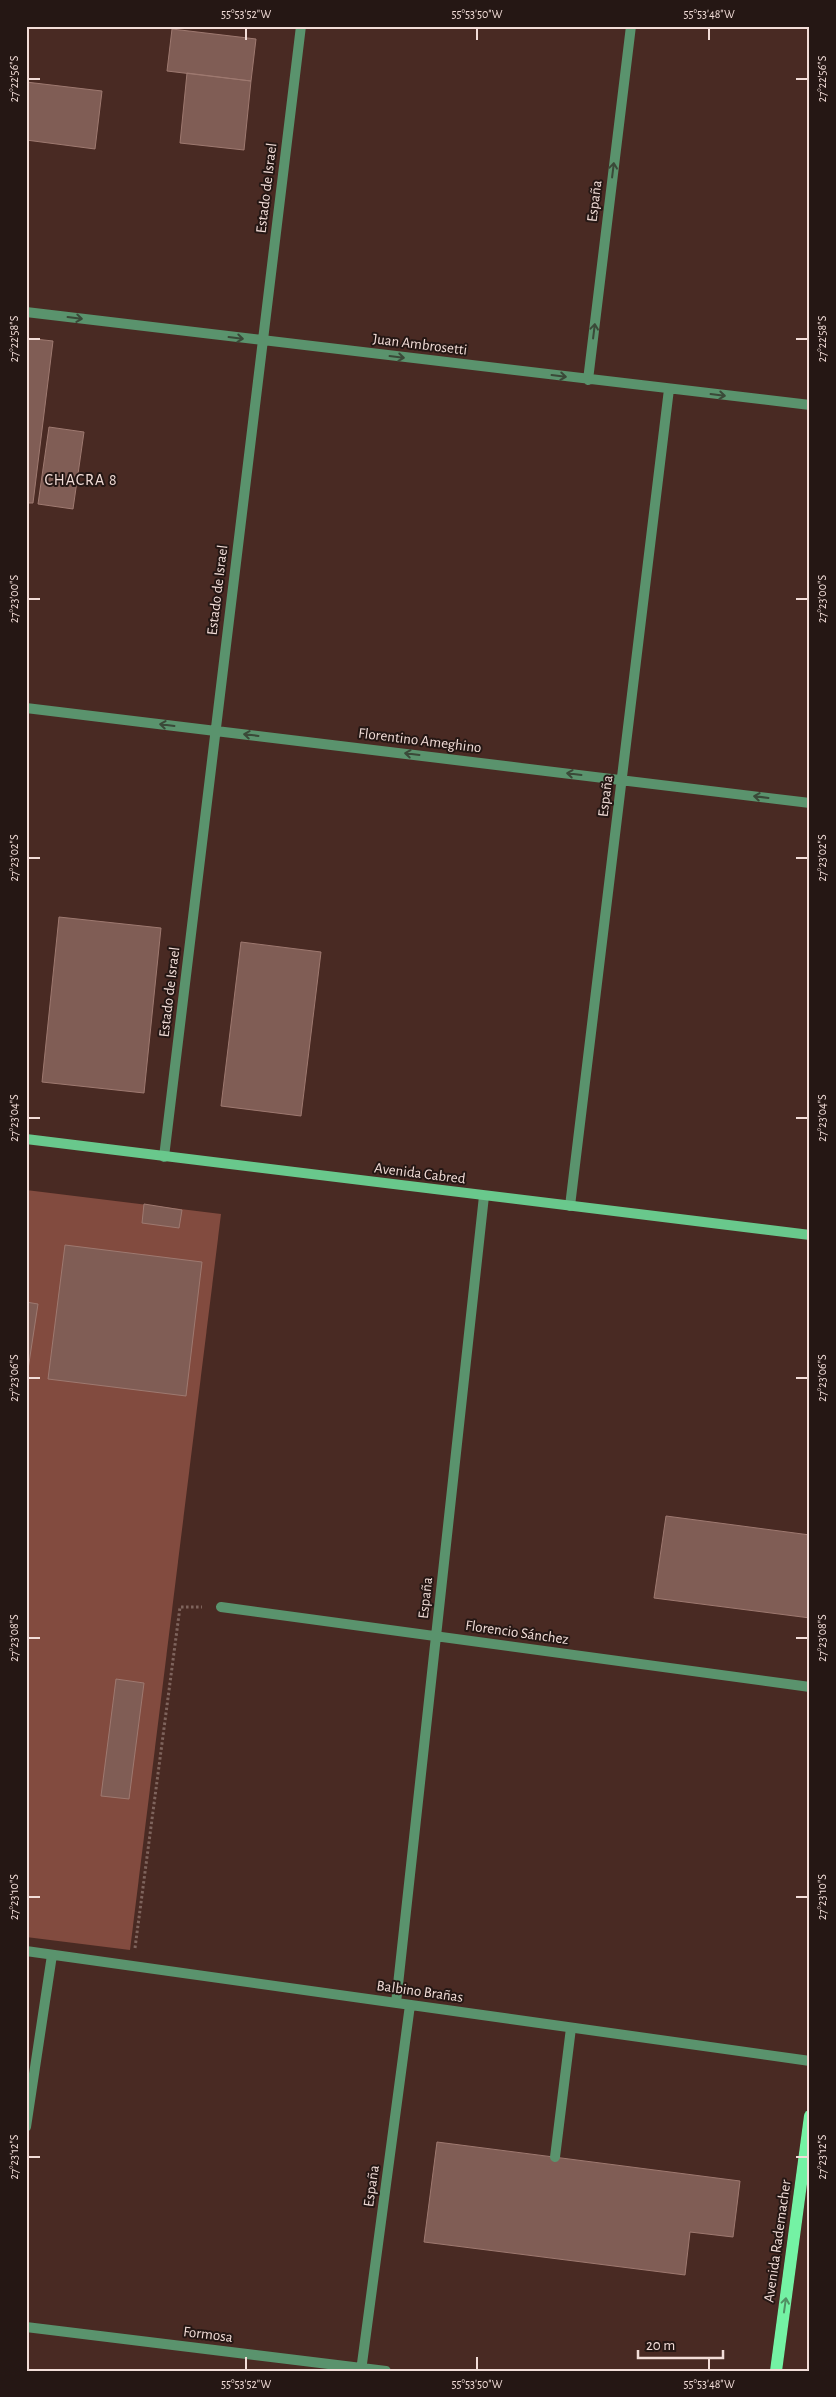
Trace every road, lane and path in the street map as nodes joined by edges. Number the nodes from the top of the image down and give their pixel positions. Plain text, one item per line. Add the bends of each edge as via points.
1 (301, 26) edge
2 (631, 26) edge
3 (26, 312) edge
4 (263, 341) junction
5 (588, 380) junction
6 (670, 389) junction
7 (810, 405) edge
8 (26, 708) edge
9 (215, 731) junction
10 (622, 780) junction
11 (810, 803) edge
12 (26, 1139) edge
13 (164, 1157) junction
14 (484, 1196) junction
15 (570, 1206) junction
16 (810, 1235) edge
17 (221, 1608) joint
18 (436, 1636) junction
19 (810, 1687) edge
20 (26, 1951) edge
21 (52, 1955) junction
22 (132, 1966) junction
23 (396, 2003) junction
24 (410, 2005) junction
25 (571, 2028) junction
26 (810, 2061) edge
27 (810, 2116) edge
28 (26, 2127) edge
29 (555, 2157) dead end
30 (26, 2326) edge
31 (362, 2369) edge
32 (386, 2371) edge
33 (776, 2371) edge

1 - 4 street, Estado de Israel
5 -> 2 street, España
3 -> 4 street, Juan Ambrosetti
4 -> 5 street, Juan Ambrosetti
4 - 9 street, Estado de Israel
5 - 6 street, Juan Ambrosetti
6 -> 7 street, Juan Ambrosetti
6 - 10 street, España
9 -> 8 street, Florentino Ameghino
10 -> 9 street, Florentino Ameghino
9 - 13 street, Estado de Israel
11 -> 10 street, Florentino Ameghino
10 - 15 street, España
12 - 13 main road, Avenida Cabred
13 - 14 main road, Avenida Cabred
14 - 15 main road, Avenida Cabred
14 - 18 street, España
15 - 16 main road, Avenida Cabred
17 - 18 street, Florencio Sánchez
17 - 22 path via 180,1607
18 - 19 street, Florencio Sánchez
18 - 23 street, España
20 - 21 street, Balbino Brañas
21 - 22 street, Balbino Brañas
21 - 28 street
22 - 23 street, Balbino Brañas
23 - 24 street, Balbino Brañas
24 - 25 street, Balbino Brañas
24 - 31 street, España
25 - 26 street, Balbino Brañas
25 - 29 street
33 -> 27 main road, Avenida Rademacher
30 - 31 street, Formosa
31 - 32 street, Formosa

